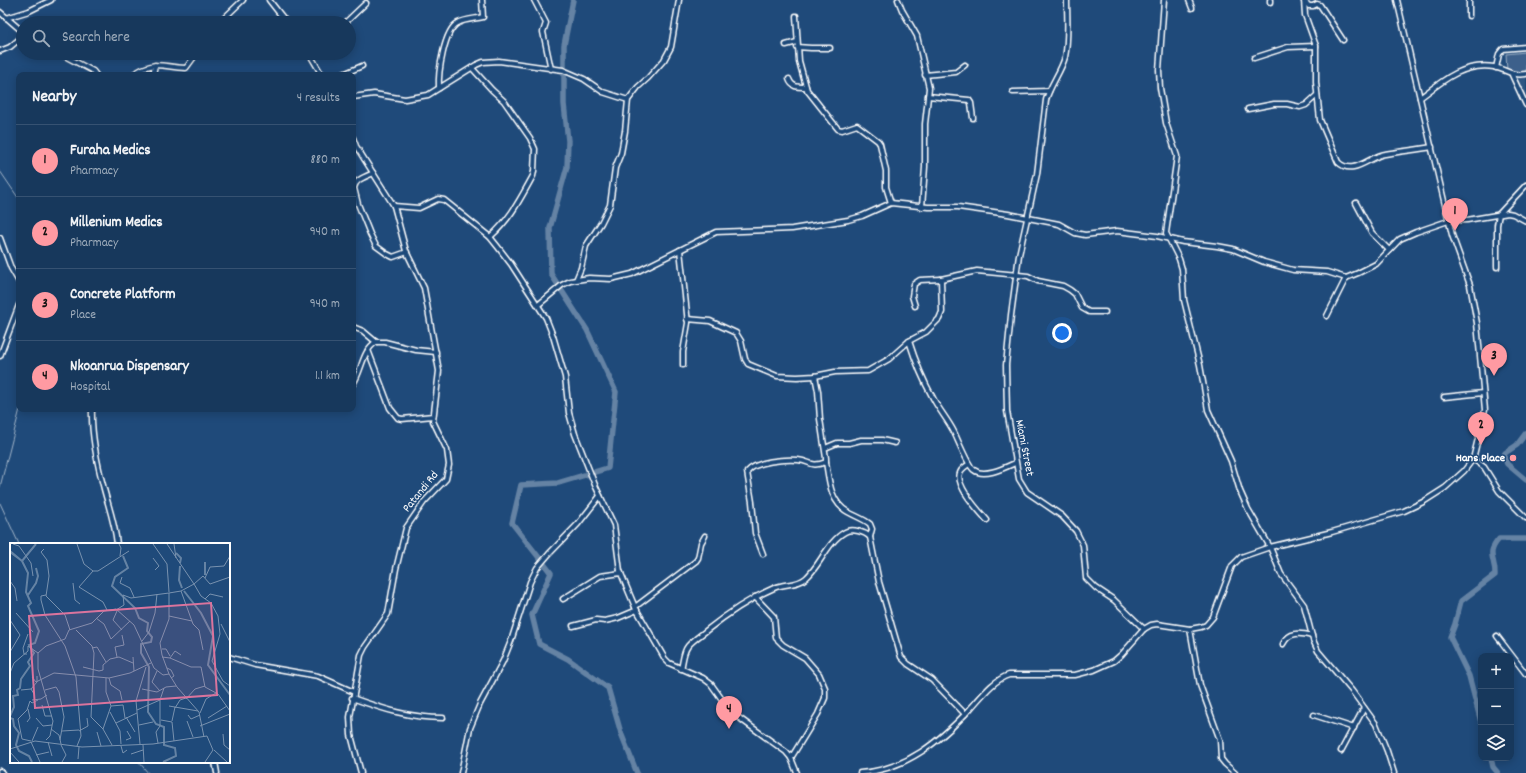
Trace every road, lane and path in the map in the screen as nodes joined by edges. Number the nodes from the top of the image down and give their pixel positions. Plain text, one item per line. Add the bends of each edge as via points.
1 (51, 0) edge
2 (243, 0) edge
3 (269, 0) edge
4 (482, 0) edge
5 (534, 0) edge
6 (679, 0) edge
7 (898, 0) edge
8 (1067, 0) edge
9 (1164, 0) edge
10 (1189, 0) edge
11 (1304, 0) edge
12 (1397, 0) edge
13 (1469, 0) edge
14 (366, 3) dead end
15 (1192, 8) dead end
16 (0, 12) edge
17 (226, 16) edge
18 (282, 16) edge
19 (353, 16) edge
20 (796, 16) dead end
21 (1469, 16) dead end
22 (6, 18) junction
23 (16, 26) edge
24 (1343, 40) dead end
25 (16, 42) edge
26 (797, 44) junction
27 (786, 45) dead end
28 (1316, 46) junction
29 (1526, 47) edge
30 (830, 48) dead end
31 (0, 51) edge
32 (1254, 58) dead end
33 (72, 60) edge
34 (192, 60) edge
35 (313, 60) edge
36 (155, 65) junction
37 (965, 65) dead end
38 (362, 66) dead end
39 (472, 68) junction
40 (1496, 68) junction
41 (551, 69) junction
42 (94, 72) edge
43 (137, 72) edge
44 (154, 72) edge
45 (319, 72) edge
46 (347, 72) edge
47 (1526, 74) edge
48 (925, 75) junction
49 (1512, 75) junction
50 (789, 79) dead end
51 (806, 87) junction
52 (439, 88) junction
53 (1048, 91) junction
54 (1013, 92) dead end
55 (928, 96) junction
56 (1317, 96) junction
57 (356, 97) edge
58 (1420, 98) junction
59 (628, 100) junction
60 (1526, 105) edge
61 (1248, 109) dead end
62 (973, 118) dead end
63 (356, 146) edge
64 (1432, 147) junction
65 (373, 173) junction
66 (356, 182) edge
67 (1526, 185) edge
68 (356, 194) edge
69 (891, 203) junction
70 (1356, 204) dead end
71 (394, 206) junction
72 (922, 207) junction
73 (1499, 214) junction
74 (1028, 217) junction
75 (1450, 221) junction
76 (1526, 221) edge
77 (490, 237) junction
78 (0, 238) edge
79 (1168, 238) junction
80 (680, 250) junction
81 (1389, 250) junction
82 (407, 252) junction
83 (1497, 266) dead end
84 (1017, 275) junction
85 (16, 277) edge
86 (1346, 278) junction
87 (941, 279) junction
88 (576, 280) junction
89 (538, 305) junction
90 (915, 306) dead end
91 (1105, 312) dead end
92 (16, 313) edge
93 (1327, 316) dead end
94 (688, 319) junction
95 (356, 329) edge
96 (909, 341) junction
97 (376, 342) junction
98 (367, 350) junction
99 (436, 352) junction
100 (0, 356) edge
101 (683, 365) dead end
102 (815, 376) junction
103 (356, 379) edge
104 (1483, 393) junction
105 (1444, 397) dead end
106 (92, 412) edge
107 (433, 416) junction
108 (895, 443) dead end
109 (825, 448) junction
110 (1473, 459) junction
111 (826, 462) junction
112 (1015, 463) junction
113 (969, 464) junction
114 (600, 496) junction
115 (1526, 518) edge
116 (987, 520) dead end
117 (705, 536) dead end
118 (870, 537) junction
119 (117, 543) edge
120 (1270, 547) junction
121 (763, 554) dead end
122 (621, 573) junction
123 (755, 598) junction
124 (563, 599) dead end
125 (636, 609) junction
126 (573, 626) dead end
127 (1144, 629) junction
128 (1190, 629) junction
129 (1312, 636) junction
130 (1497, 636) dead end
131 (1283, 644) dead end
132 (230, 658) edge
133 (681, 669) junction
134 (1526, 674) edge
135 (354, 692) junction
136 (352, 698) junction
137 (1364, 708) junction
138 (965, 714) junction
139 (1314, 716) dead end
140 (443, 718) dead end
141 (1354, 728) junction
142 (1341, 751) dead end
143 (791, 758) junction
144 (215, 763) edge
145 (796, 772) edge
146 (217, 773) edge
147 (361, 773) edge
148 (461, 773) edge
149 (791, 773) edge
150 (860, 773) edge
151 (872, 773) edge
152 (1235, 773) edge
153 (1394, 773) edge

1 - 22 street via 29,11
2 - 17 street
3 - 18 street
4 - 52 street via 483,16 458,23 448,36 439,71
5 - 41 street via 546,23 543,32
6 - 59 street via 668,54
7 - 48 street via 917,36
8 - 53 street, Miami Street via 1065,57
9 - 79 street via 1160,88 1166,123 1176,156 1166,229
10 - 15 street
11 - 24 street via 1309,6 1320,5
11 - 28 street via 1305,15
12 - 58 street
13 - 21 street
14 - 19 street
16 - 22 street
20 - 26 street
22 - 23 street
25 - 31 street
26 - 27 street
26 - 30 street via 811,48
26 - 51 street
28 - 32 street via 1288,47
28 - 56 street
29 - 40 street via 1503,49 1499,54
33 - 42 street
34 - 36 street via 186,68
35 - 45 street
36 - 43 street
36 - 44 street
37 - 48 street via 956,72
38 - 46 street
39 - 41 street via 483,62 499,61
39 - 52 street
39 - 77 street via 511,109 535,149 533,176 513,212
40 - 49 street
40 - 58 street via 1475,67 1455,73
41 - 59 street via 567,72 584,79 605,93
47 - 49 street
48 - 55 street via 929,85
49 - 60 street
50 - 51 street via 794,86
51 - 69 street via 838,129 857,125 880,143 886,170 886,187
52 - 57 street via 428,95 409,99 374,94
53 - 54 street
53 - 74 street, Miami Street via 1037,174
55 - 62 street via 969,100
55 - 72 street
56 - 61 street via 1300,108 1274,104
56 - 64 street via 1321,123 1337,160 1343,166 1360,166 1384,154
58 - 64 street
59 - 88 street via 625,131 621,154 615,168 610,205 586,246
63 - 65 street, Patandi Rd
64 - 75 street
65 - 66 street
65 - 71 street, Patandi Rd
67 - 73 street
68 - 82 street via 376,246 394,257
69 - 72 street
69 - 80 street via 848,220 792,229 716,232
70 - 81 street via 1372,233
71 - 77 street via 419,208 438,199 444,200
71 - 82 street, Patandi Rd
72 - 74 street via 962,207
73 - 75 street
73 - 76 street via 1512,214
73 - 83 street
74 - 79 street via 1059,224 1085,236 1117,231
74 - 84 street, Miami Street
75 - 81 street via 1402,238
75 - 104 street via 1456,249 1470,285 1477,323
77 - 89 street
78 - 85 street
79 - 86 street via 1233,249 1264,262 1293,270 1327,272
79 - 120 street via 1182,269 1184,300 1210,415 1231,461 1248,509
80 - 88 street via 632,274 611,279
80 - 94 street
81 - 86 street via 1376,264
82 - 99 street, Patandi Rd via 424,288
84 - 87 street via 977,271
84 - 91 street via 1063,286 1074,294 1084,309 1092,313
84 - 112 street, Miami Street via 1006,366 1008,424
86 - 93 street
87 - 90 street via 920,280 914,284 912,296
87 - 96 street via 941,316 926,332
88 - 89 street via 562,285
89 - 114 street via 546,318 560,359 575,434
92 - 100 street
94 - 101 street
94 - 102 street via 710,321 736,333 741,341 745,359 750,365 777,376
95 - 97 street via 363,331
96 - 102 street via 889,359 871,370
96 - 113 street via 929,390 954,431
97 - 98 street
97 - 99 street
98 - 103 street
98 - 107 street via 390,408 398,418
99 - 107 street, Patandi Rd via 440,371
102 - 109 street
104 - 105 street
104 - 110 street via 1485,410
106 - 119 street via 94,444
107 - 135 street, Patandi Rd via 435,427 447,450 450,465 448,476 424,502 406,528 388,614 363,650
108 - 109 street via 861,440 838,443
109 - 111 street
110 - 115 street via 1484,467 1499,491
110 - 120 street via 1445,488 1404,512
111 - 118 street via 836,500 843,509 870,524
111 - 121 street via 813,465 800,460 769,462 747,471 755,533
112 - 113 street via 982,472 973,470
112 - 127 street, Miami Street via 1018,480 1024,488 1062,516 1077,533 1083,545 1087,581 1110,597
113 - 116 street via 960,472 959,479 969,498
114 - 122 street via 614,525
114 - 148 street via 537,568 506,654 470,728
117 - 125 street via 696,561
118 - 123 street via 856,531 846,531 832,544 805,579 776,587
118 - 138 street via 879,582 901,657 932,680
120 - 128 street via 1237,560 1226,579 1210,621 1201,627
120 - 129 street via 1282,576 1304,605
122 - 124 street via 600,576
122 - 125 street
123 - 133 street via 724,616 690,643
123 - 143 street via 774,617 776,638 805,658 821,678 825,688 825,698 820,711
125 - 126 street via 608,620 596,620
125 - 133 street via 664,659
127 - 128 street via 1154,624
127 - 138 street via 1122,654 1103,667 1074,676 1007,676 987,689
128 - 152 street via 1200,685 1220,740 1221,759
129 - 131 street via 1292,634
129 - 137 street via 1318,651
130 - 134 street
132 - 135 street via 255,665 318,676
133 - 143 street via 703,678 731,712
135 - 136 street, Patandi Rd
136 - 140 street via 409,715
136 - 147 street, Patandi Rd via 350,727
137 - 141 street
137 - 153 street via 1378,729
138 - 151 street via 913,758
139 - 141 street
141 - 142 street
143 - 145 street
144 - 146 street
145 - 149 street
150 - 151 street

